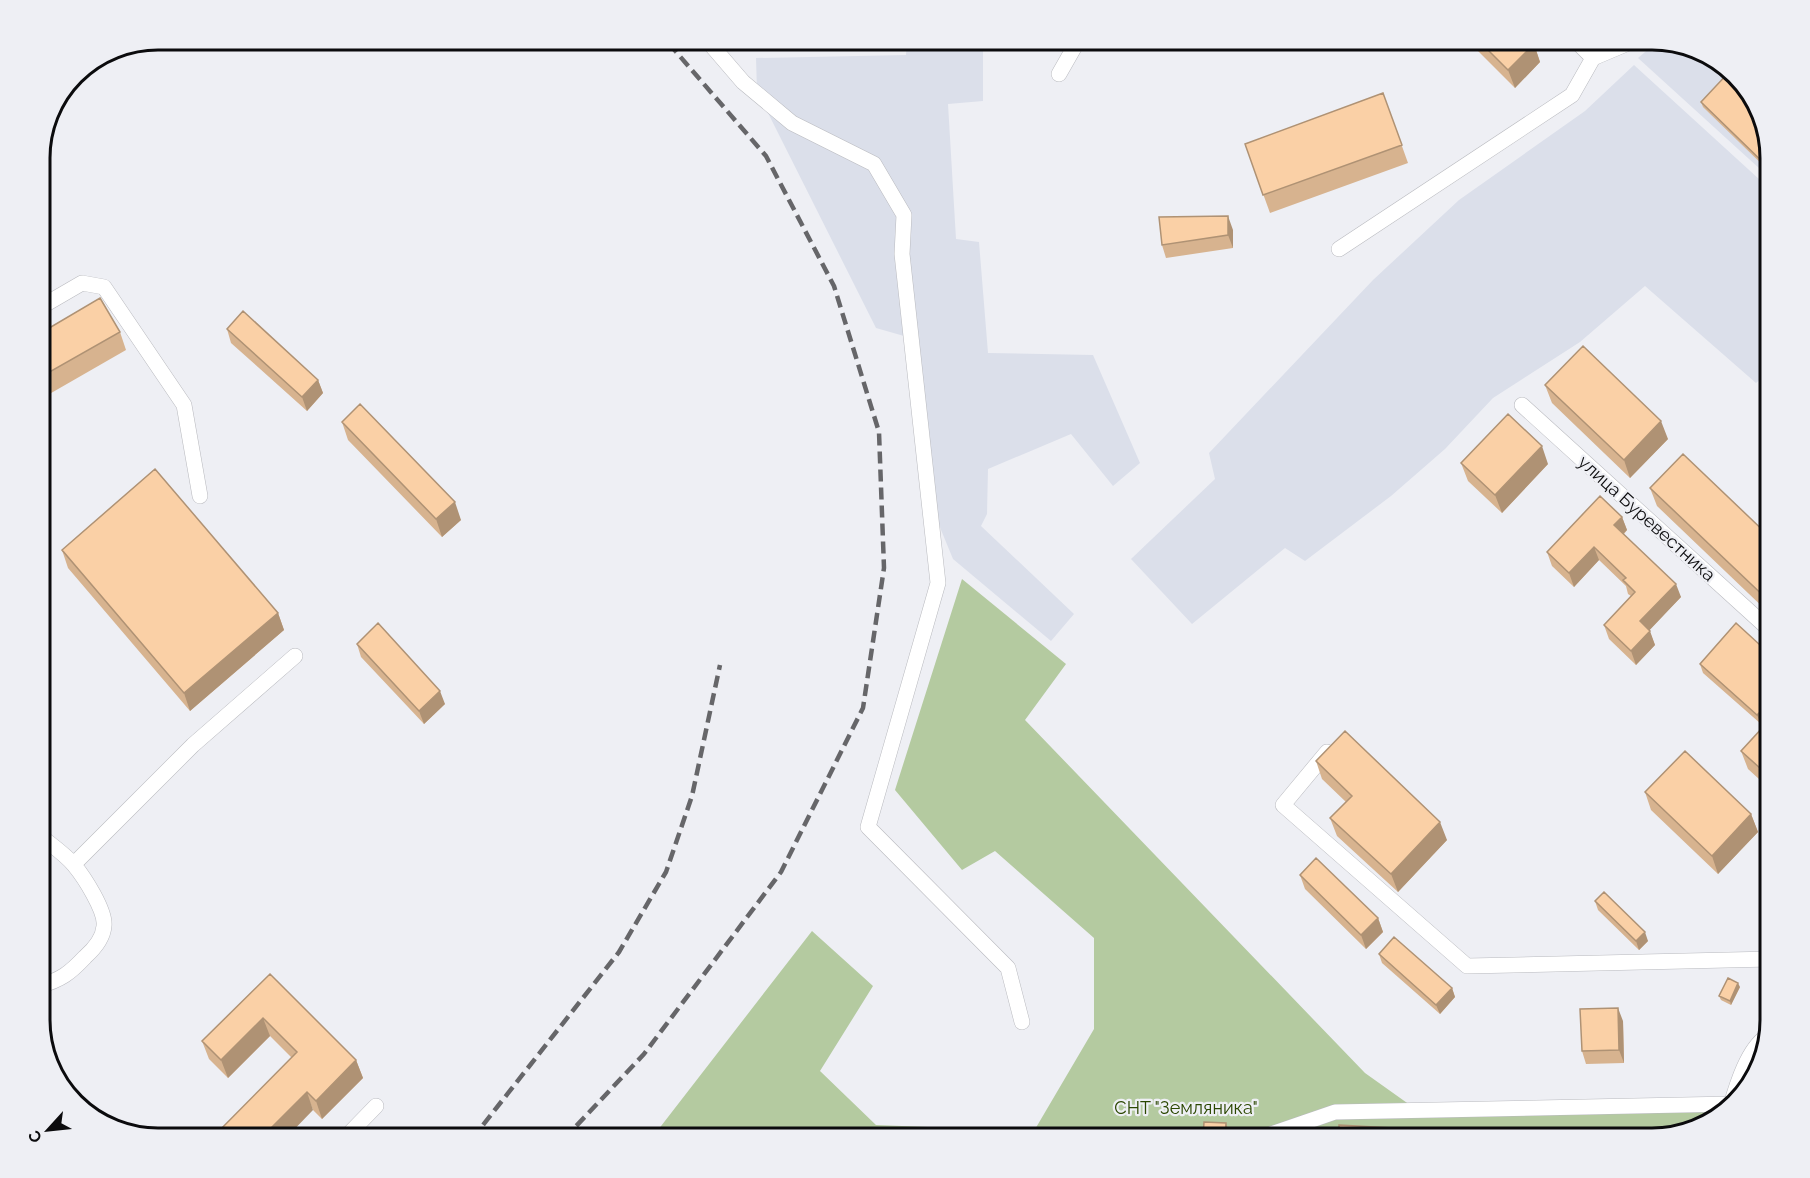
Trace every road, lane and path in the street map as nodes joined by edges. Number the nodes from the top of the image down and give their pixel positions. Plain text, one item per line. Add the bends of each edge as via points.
1 (715, 50) edge
2 (1073, 50) edge
3 (1585, 50) edge
4 (1612, 50) edge
5 (1593, 58) junction
6 (1059, 74) dead end
7 (1339, 249) dead end
8 (50, 302) edge
9 (1522, 405) dead end
10 (200, 496) dead end
11 (1760, 621) edge
12 (295, 656) dead end
13 (1328, 752) edge
14 (50, 844) edge
15 (74, 864) junction
16 (1760, 959) edge
17 (50, 983) edge
18 (1022, 1023) dead end
19 (1758, 1045) edge
20 (1736, 1089) edge
21 (1720, 1105) edge
22 (376, 1106) dead end
23 (354, 1129) edge
24 (1286, 1129) edge

1 - 18 street via 743,82 792,123 874,164 904,215 902,254 938,583 868,827 1008,968
2 - 6 street
3 - 5 street
4 - 5 street
5 - 7 street via 1572,95
8 - 10 street via 82,283 104,288 184,405
9 - 11 street, улица Буревестника
12 - 15 street via 193,745
13 - 16 street via 1283,805 1467,966
14 - 15 street
15 - 17 street via 99,904 105,924 103,934 71,972
19 - 20 street
21 - 24 street via 1335,1112
22 - 23 street

